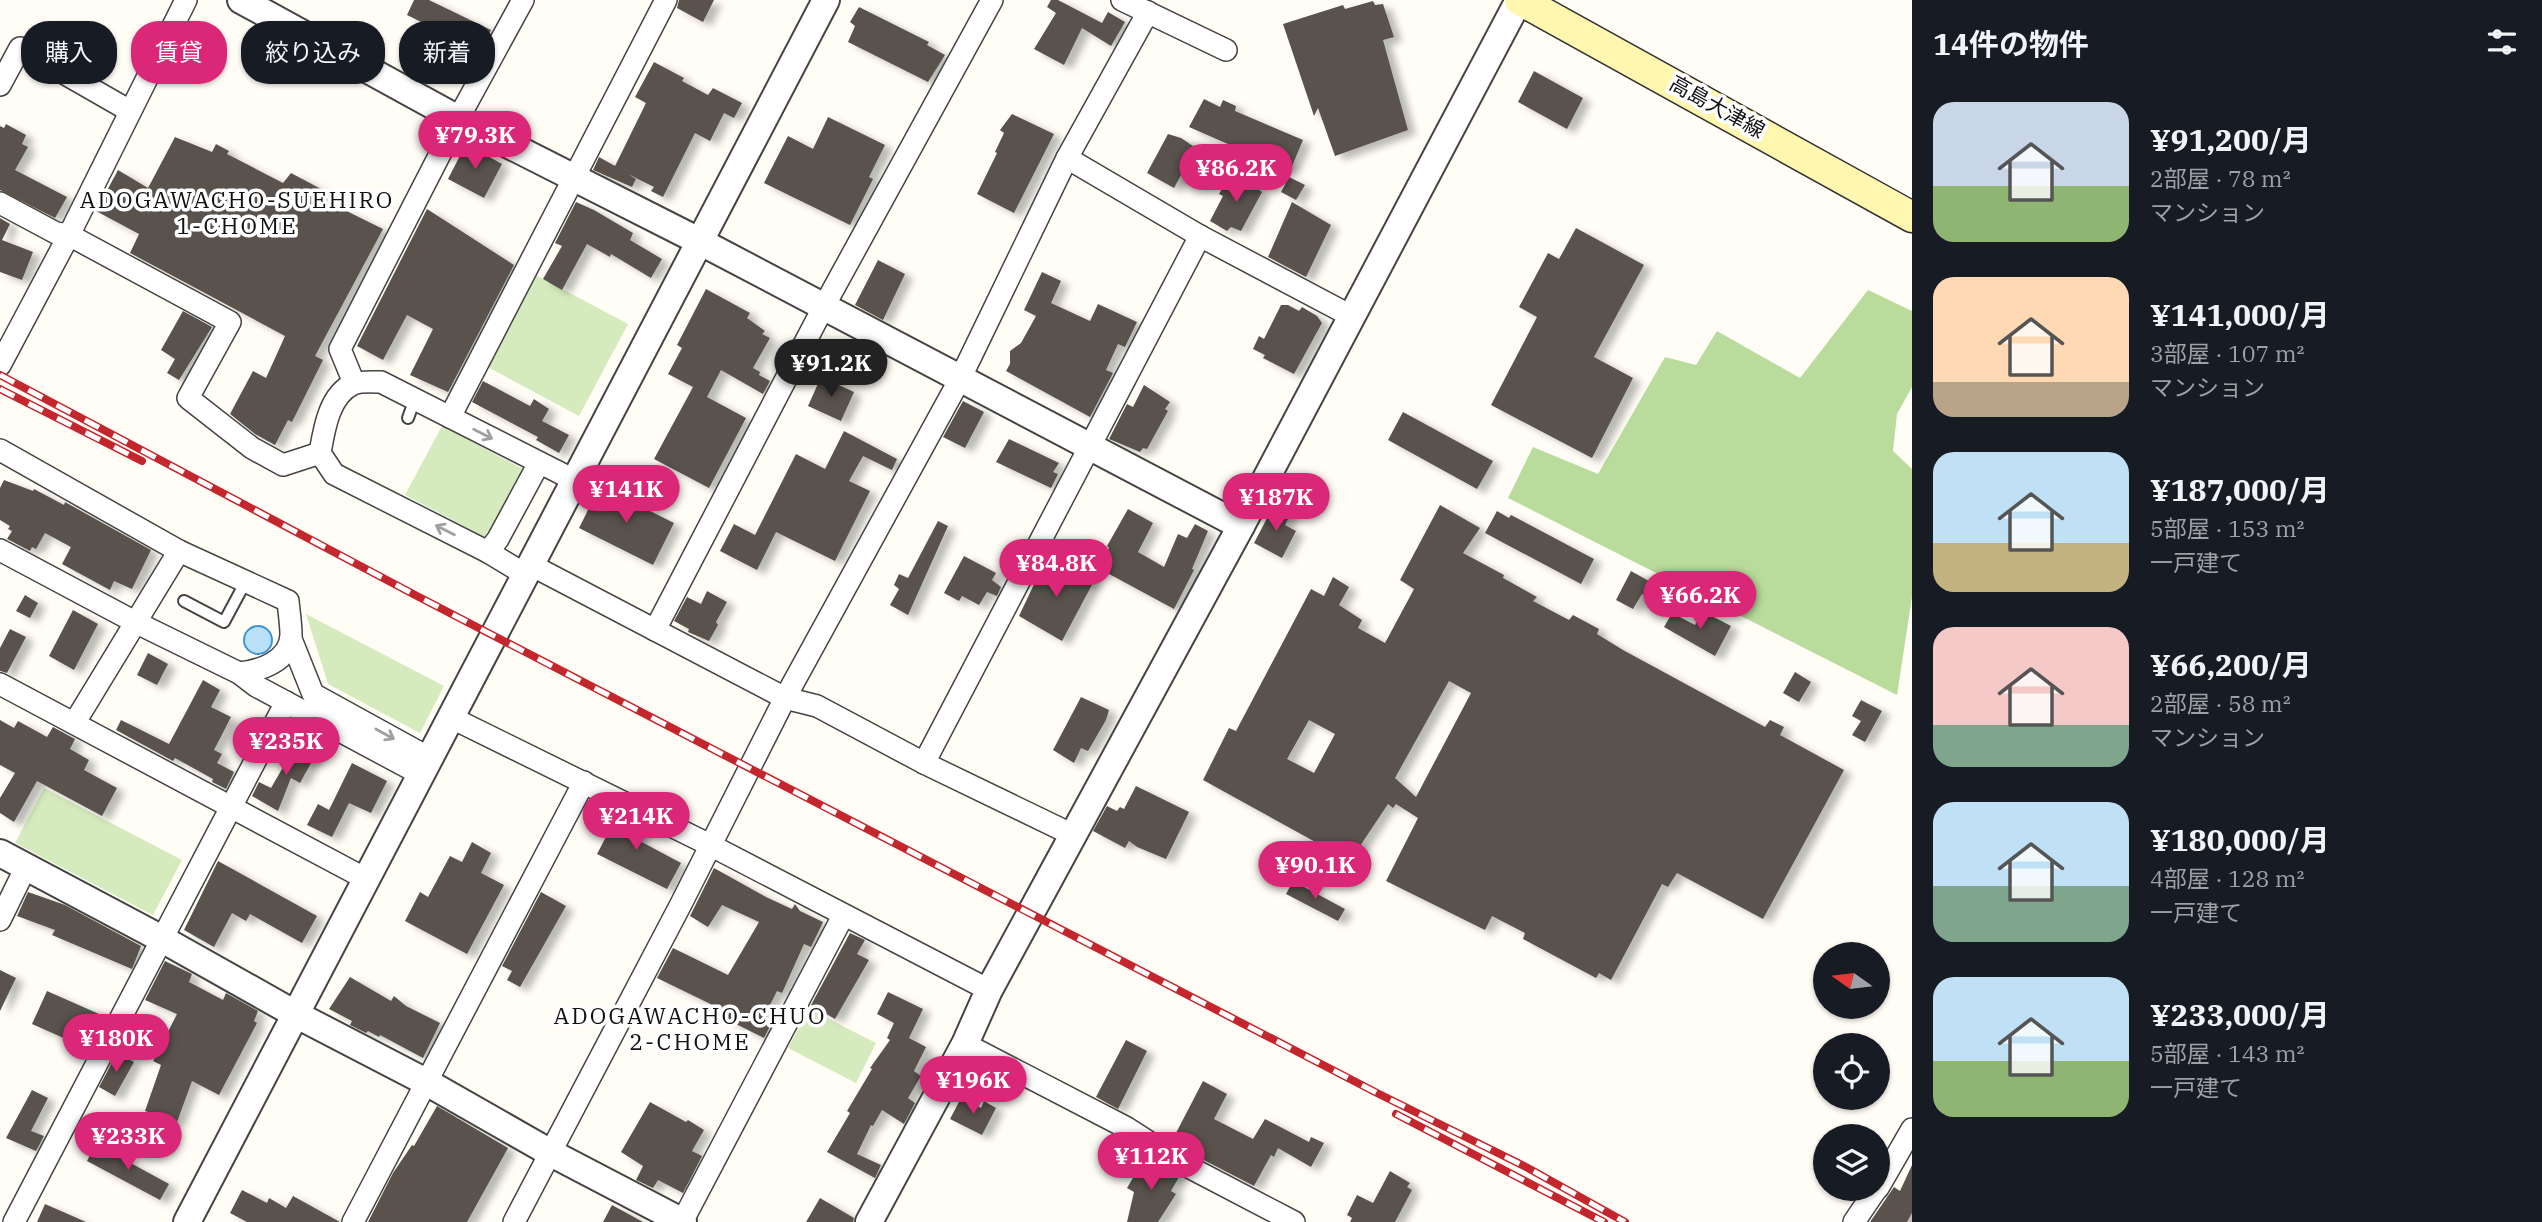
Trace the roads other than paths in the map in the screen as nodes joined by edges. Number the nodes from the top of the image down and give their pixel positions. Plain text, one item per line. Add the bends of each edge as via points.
1 (186, 0) edge
2 (523, 0) edge
3 (666, 0) edge
4 (826, 0) edge
5 (992, 0) edge
6 (1122, 0) edge
7 (1520, 0) edge
8 (250, 2) edge
9 (1148, 12) junction
10 (1226, 50) dead end
11 (0, 85) edge
12 (130, 111) junction
13 (458, 119) junction
14 (1067, 158) junction
15 (574, 178) junction
16 (0, 203) edge
17 (1912, 217) edge
18 (69, 235) junction
19 (1200, 236) junction
20 (699, 242) junction
21 (823, 308) junction
22 (1353, 317) junction
23 (0, 365) edge
24 (960, 379) junction
25 (354, 383) junction
26 (450, 417) junction
27 (1088, 445) junction
28 (0, 450) edge
29 (320, 453) junction
30 (539, 463) junction
31 (574, 480) junction
32 (1241, 526) junction
33 (0, 550) edge
34 (179, 551) junction
35 (488, 552) junction
36 (529, 570) junction
37 (246, 581) junction
38 (184, 601) dead end
39 (135, 622) junction
40 (655, 630) junction
41 (291, 639) junction
42 (239, 673) junction
43 (0, 684) edge
44 (785, 698) junction
45 (286, 702) junction
46 (452, 718) junction
47 (75, 722) junction
48 (924, 763) junction
49 (427, 767) junction
50 (584, 782) junction
51 (230, 807) junction
52 (1073, 835) junction
53 (710, 845) junction
54 (0, 852) edge
55 (26, 867) junction
56 (368, 880) junction
57 (843, 915) junction
58 (0, 920) edge
59 (162, 939) junction
60 (989, 990) junction
61 (297, 1015) junction
62 (965, 1044) junction
63 (428, 1083) junction
64 (1912, 1129) edge
65 (550, 1152) junction
66 (1890, 1166) edge
67 (1868, 1201) edge
68 (15, 1222) edge
69 (187, 1222) edge
70 (354, 1222) edge
71 (514, 1222) edge
72 (682, 1222) edge
73 (869, 1222) edge
74 (1294, 1222) edge
75 (1854, 1222) edge

1 - 12 street
2 - 13 street
3 - 15 street
4 - 20 street
5 - 21 street
6 - 9 street
7 - 17 main road, 高島大津線
7 - 22 street
8 - 13 street
9 - 10 street
9 - 14 street
11 - 12 street via 20,48
12 - 18 street
13 - 15 street
13 - 25 street via 340,349
14 - 19 street
14 - 24 street
15 - 20 street
15 - 26 street
16 - 18 street via 56,233
18 - 23 street
18 - 29 street via 230,322 188,398 252,448 283,465
19 - 22 street
19 - 27 street
20 - 21 street
20 - 31 street
21 - 24 street
21 - 40 street
22 - 32 street
24 - 27 street
24 - 44 street
25 - 26 street via 381,382 411,408
25 - 29 street via 340,393 324,424
26 -> 30 street
27 - 32 street
27 - 48 street
28 - 34 street
35 -> 29 street via 334,474
30 - 31 street
30 - 35 street
31 - 36 street
32 - 52 street
33 - 39 street
34 - 37 street
34 - 39 street
35 - 36 street
36 - 40 street
36 - 46 street
37 - 38 lane via 224,622
37 - 41 street via 288,601
39 - 42 street
39 - 47 street
40 - 44 street
41 - 42 street via 270,666
41 -> 49 street via 313,694
42 - 45 street
43 - 47 street
44 - 48 street via 817,706
44 - 53 street
45 - 49 street
45 - 51 street
46 - 49 street
46 - 50 street
47 - 51 street
48 - 52 street
49 - 56 street
50 - 53 street
50 - 63 street
51 - 56 street
51 - 59 street
52 - 60 street
53 - 57 street
53 - 65 street
54 - 55 street
55 - 58 street
55 - 59 street
56 - 61 street
57 - 60 street
57 - 72 street
59 - 61 street
59 - 68 street
60 - 62 street
61 - 63 street
61 - 69 street
62 - 73 street
62 - 74 street
63 - 65 street
63 - 70 street
64 - 66 street
65 - 71 street
65 - 72 street
67 - 75 street

